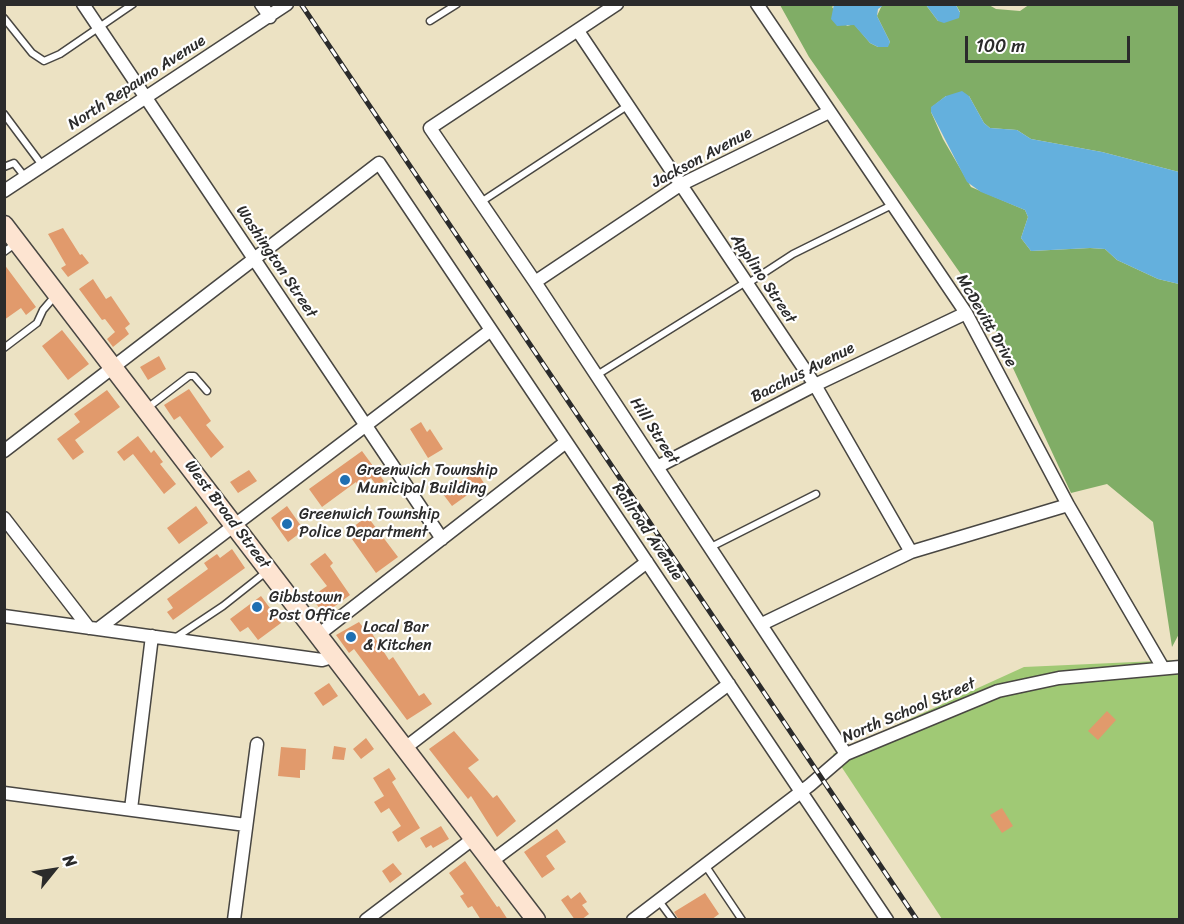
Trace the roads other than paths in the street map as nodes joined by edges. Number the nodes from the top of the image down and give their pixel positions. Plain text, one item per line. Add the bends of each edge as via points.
1 (83, 4) edge
2 (133, 4) edge
3 (261, 4) edge
4 (287, 4) edge
5 (457, 4) edge
6 (616, 4) edge
7 (757, 4) edge
8 (270, 17) junction
9 (4, 18) edge
10 (430, 21) dead end
11 (99, 28) junction
12 (578, 31) junction
13 (145, 96) junction
14 (627, 106) junction
15 (829, 112) junction
16 (4, 114) edge
17 (42, 165) junction
18 (4, 167) edge
19 (25, 177) junction
20 (680, 185) junction
21 (4, 190) edge
22 (481, 202) junction
23 (892, 205) junction
24 (4, 225) edge
25 (11, 247) edge
26 (254, 258) junction
27 (536, 282) junction
28 (746, 283) junction
29 (57, 294) junction
30 (966, 312) junction
31 (491, 330) junction
32 (4, 348) edge
33 (113, 367) junction
34 (597, 375) junction
35 (815, 385) junction
36 (207, 391) dead end
37 (146, 410) junction
38 (366, 425) junction
39 (566, 442) junction
40 (4, 451) edge
41 (657, 467) junction
42 (816, 494) dead end
43 (1068, 505) junction
44 (4, 518) edge
45 (235, 525) junction
46 (442, 538) junction
47 (711, 547) junction
48 (911, 552) junction
49 (647, 562) junction
50 (268, 570) junction
51 (4, 616) edge
52 (762, 624) junction
53 (94, 628) junction
54 (318, 635) junction
55 (152, 636) junction
56 (173, 639) junction
57 (335, 656) junction
58 (1179, 667) edge
59 (1162, 668) junction
60 (729, 684) junction
61 (257, 744) dead end
62 (405, 748) junction
63 (846, 754) junction
64 (801, 792) junction
65 (4, 793) edge
66 (131, 809) junction
67 (246, 825) junction
68 (474, 838) junction
69 (492, 861) junction
70 (705, 865) junction
71 (658, 900) junction
72 (739, 919) edge
73 (234, 920) edge
74 (366, 920) edge
75 (536, 920) edge
76 (633, 920) edge
77 (673, 920) edge
78 (887, 920) edge

1 - 11 street, Washington Street
2 - 11 lane
3 - 8 street
4 - 8 street, North Repauno Avenue
5 - 10 lane
6 - 12 street
7 - 15 street, McDevitt Drive
8 - 13 street, North Repauno Avenue
9 - 11 lane via 32,53 44,61
11 - 13 street, Washington Street
12 - 14 street, Applino Street
12 - 22 street, Hill Street via 430,128
13 - 17 street, North Repauno Avenue
13 - 26 street, Washington Street
14 - 20 street, Applino Street
14 - 22 lane
15 - 20 street, Jackson Avenue
15 - 23 street, McDevitt Drive
16 - 17 lane
17 - 19 street, North Repauno Avenue
18 - 19 lane via 14,163
19 - 21 street, North Repauno Avenue
20 - 27 street, Jackson Avenue
20 - 28 street, Applino Street
22 - 27 street, Hill Street
23 - 28 lane via 793,254
23 - 30 street, McDevitt Drive
24 - 25 main road, West Broad Street
25 - 29 main road, West Broad Street
26 - 31 street, Railroad Avenue via 379,163
26 - 33 street
26 - 38 street, Washington Street
27 - 34 street, Hill Street
28 - 34 lane
28 - 35 street, Applino Street
29 - 32 lane via 37,323
29 - 33 main road, West Broad Street
30 - 35 street, Bacchus Avenue
30 - 43 street, McDevitt Drive
31 - 38 street
31 - 39 street, Railroad Avenue
33 - 37 main road, West Broad Street
33 - 40 street
34 - 41 street, Hill Street
35 - 41 street, Bacchus Avenue
35 - 48 street, Applino Street
36 - 37 lane via 194,376 189,376
37 - 45 main road, West Broad Street
38 - 45 street
38 - 46 street, Washington Street
39 - 46 street
39 - 49 street, Railroad Avenue
41 - 47 street, Hill Street
42 - 47 lane
43 - 48 street
43 - 59 street, McDevitt Drive
44 - 53 street
45 - 50 main road, West Broad Street
45 - 53 street
46 - 54 street
47 - 52 street, Hill Street
48 - 52 street
49 - 60 street, Railroad Avenue
49 - 62 street
50 - 54 main road, West Broad Street
50 - 56 lane
51 - 53 street
52 - 63 street, Hill Street
53 - 55 street
54 - 57 main road, West Broad Street
55 - 56 street
55 - 66 street
56 - 57 street via 322,660
57 - 62 main road, West Broad Street
58 - 59 street, North School Street
59 - 63 street, North School Street via 1059,678 998,691
60 - 64 street, Railroad Avenue
60 - 69 street
61 - 67 street
62 - 68 main road, West Broad Street
63 - 64 street, North School Street
64 - 70 street, North School Street
64 - 78 street, Railroad Avenue
65 - 66 street
66 - 67 street
67 - 73 street
68 - 69 main road, West Broad Street
68 - 74 street
69 - 75 main road, West Broad Street
70 - 71 street, North School Street
70 - 72 lane
71 - 76 street, North School Street
71 - 77 lane

